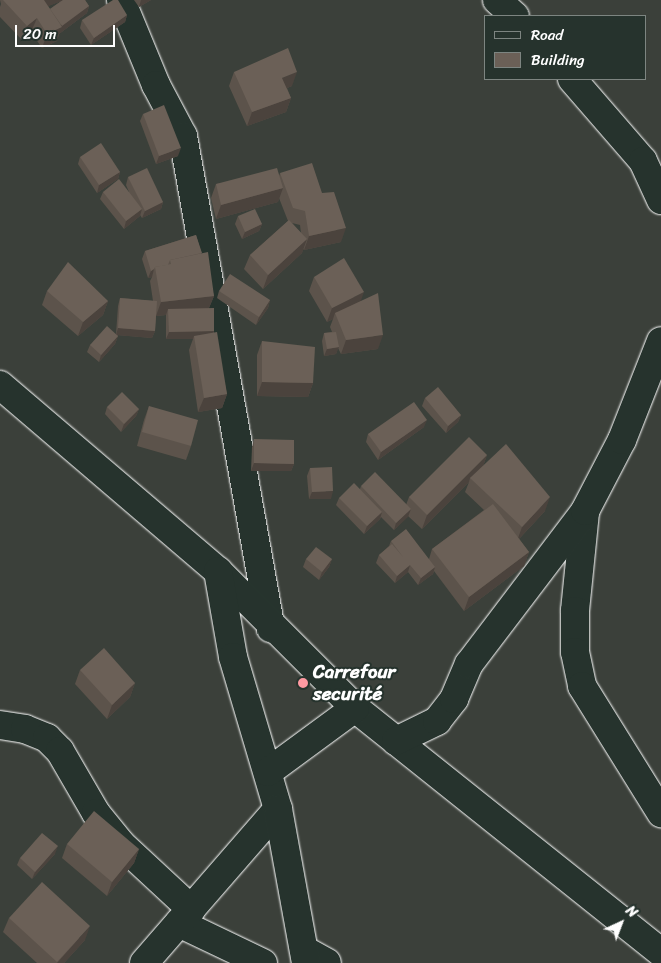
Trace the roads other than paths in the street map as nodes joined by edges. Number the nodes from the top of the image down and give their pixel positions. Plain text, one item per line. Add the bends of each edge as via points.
1 (121, 0) edge
2 (497, 0) edge
3 (514, 15) edge
4 (573, 80) edge
5 (661, 200) edge
6 (661, 341) edge
7 (0, 385) edge
8 (585, 511) junction
9 (218, 571) junction
10 (271, 628) junction
11 (355, 708) junction
12 (0, 725) edge
13 (396, 741) junction
14 (268, 772) junction
15 (278, 809) junction
16 (661, 812) edge
17 (185, 916) junction
18 (661, 952) edge
19 (312, 959) edge
20 (144, 963) edge
21 (263, 963) edge

1 - 10 street via 156,85 183,136
2 - 3 street
4 - 5 street via 643,161
6 - 8 street via 622,440
7 - 9 street
8 - 13 street via 469,664 454,700 438,721
8 - 16 street via 575,611 576,652 582,686
9 - 10 street
9 - 14 street via 233,657
10 - 11 street
11 - 13 street
11 - 14 street
12 - 17 street via 25,728 47,738 60,751 96,813
13 - 18 street
14 - 15 street
15 - 17 street
15 - 19 street
17 - 20 street
17 - 21 street

